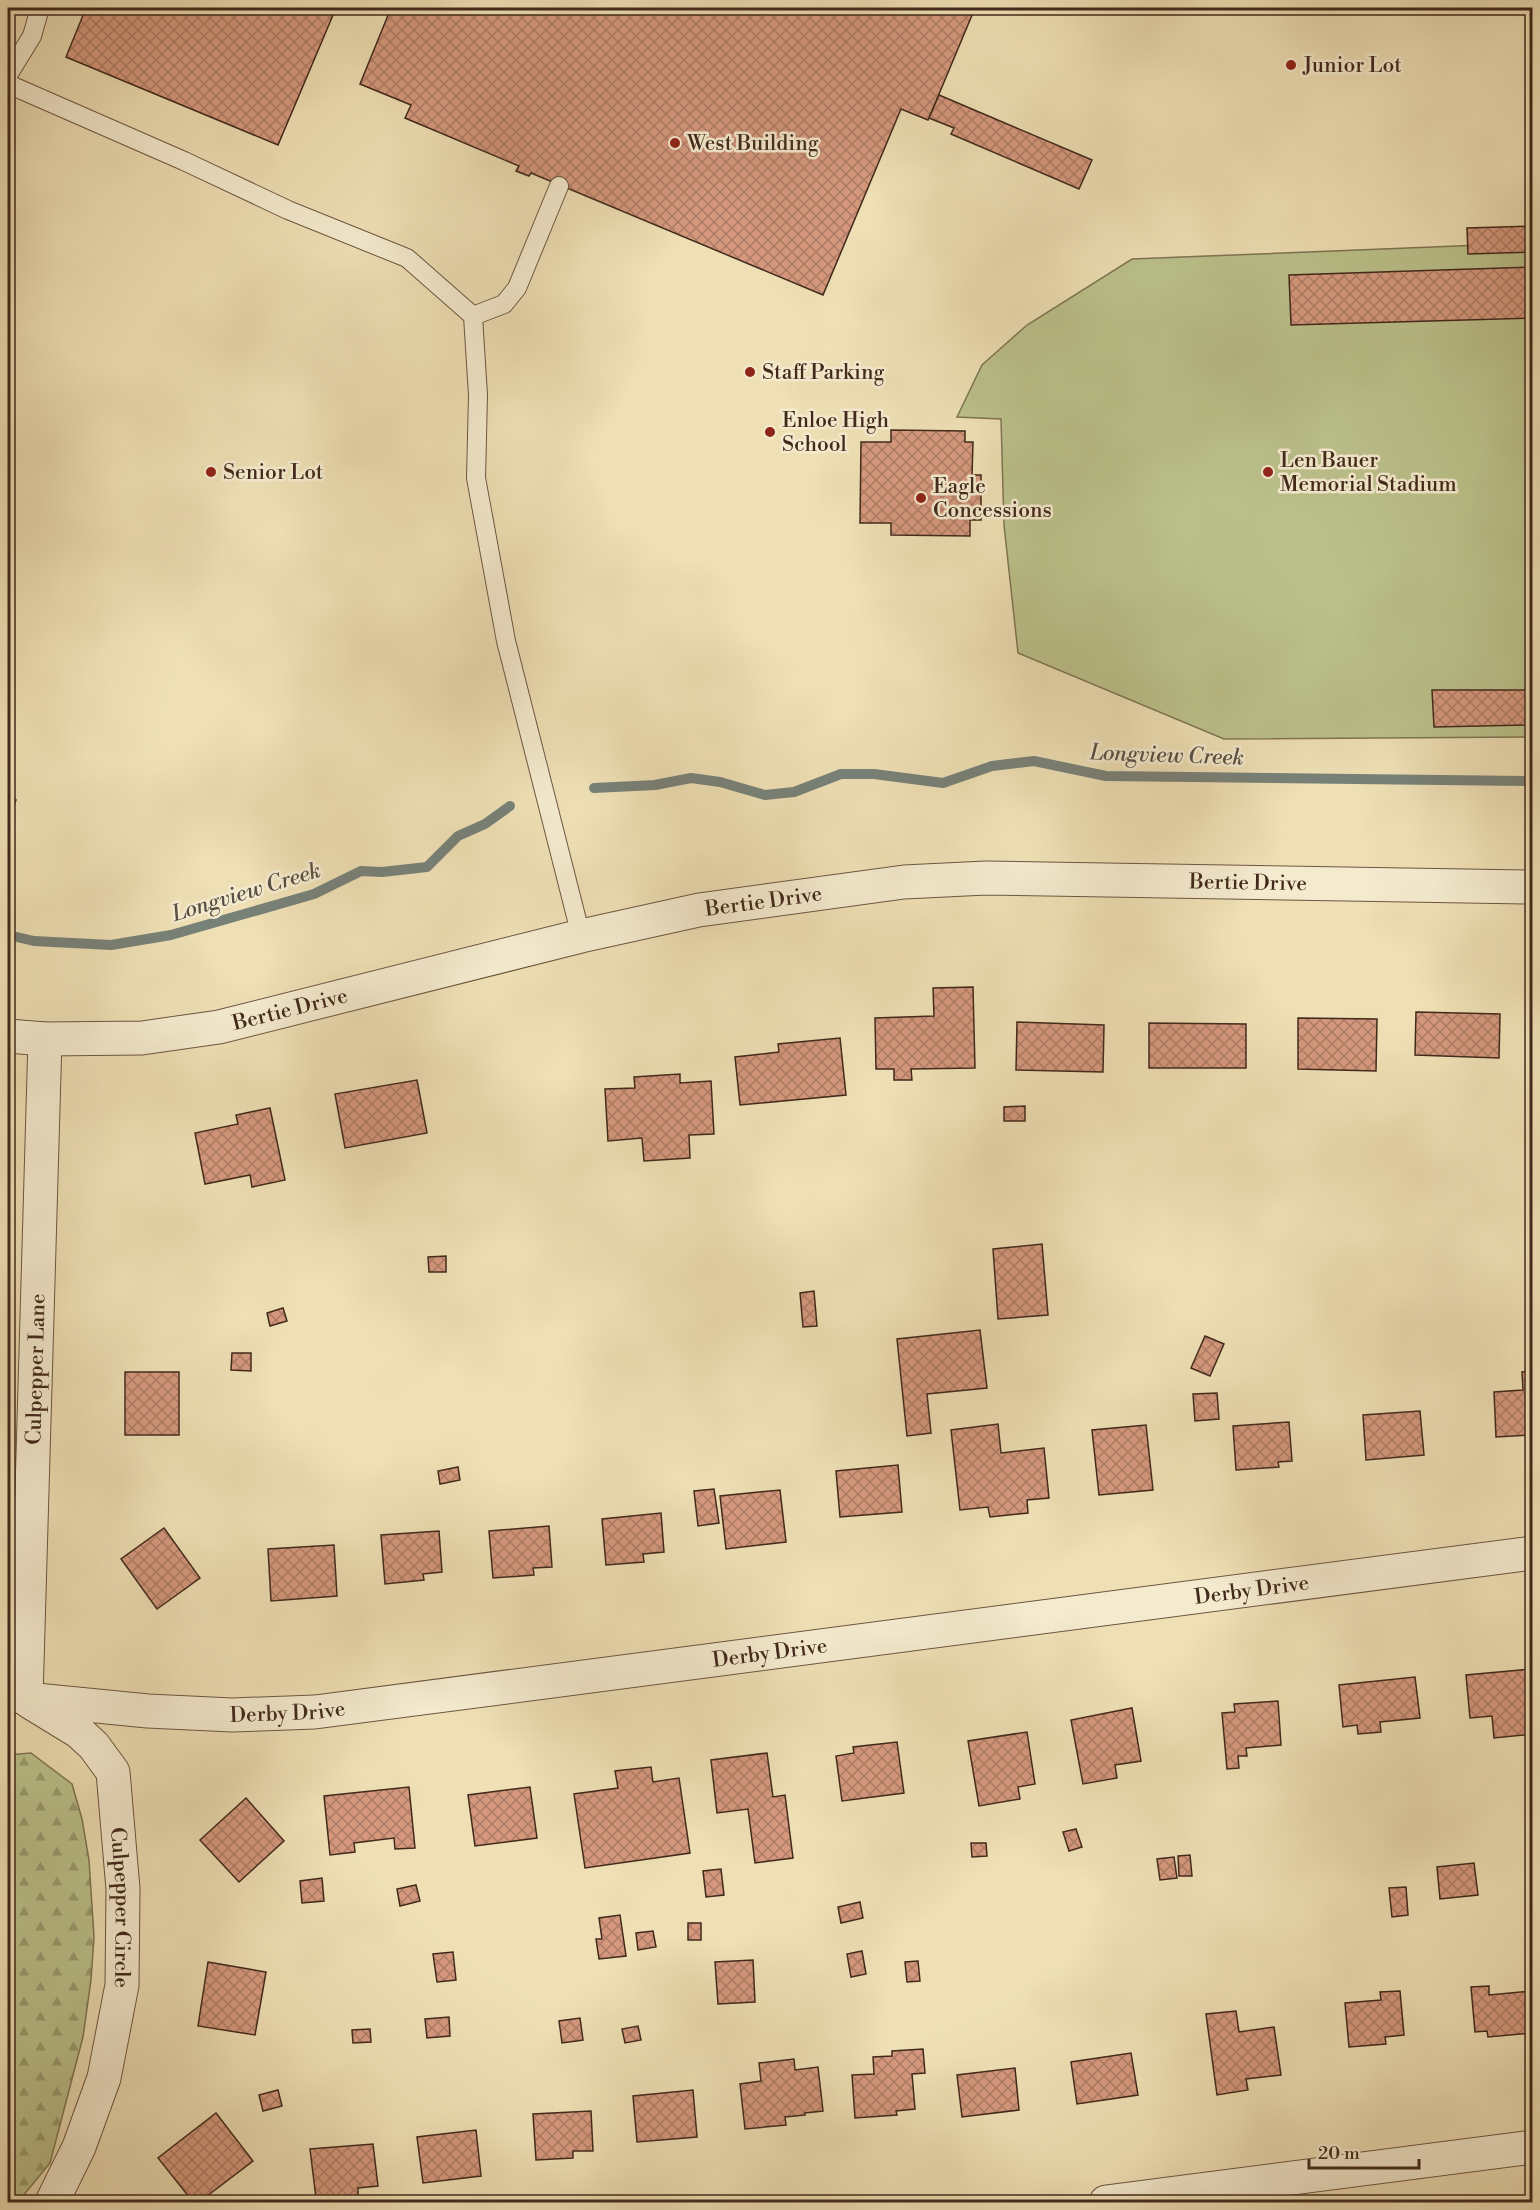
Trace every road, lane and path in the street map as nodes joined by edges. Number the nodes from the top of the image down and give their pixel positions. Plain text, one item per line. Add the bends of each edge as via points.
1 (40, 8) edge
2 (8, 75) edge
3 (8, 84) edge
4 (559, 186) dead end
5 (473, 316) junction
6 (1533, 887) edge
7 (581, 936) junction
8 (8, 1036) edge
9 (45, 1040) junction
10 (1533, 1552) edge
11 (14, 1698) edge
12 (1533, 2147) edge
13 (52, 2202) edge
14 (1106, 2202) edge

1 - 2 lane via 32,36
3 - 5 lane via 288,210 407,258
4 - 5 lane via 517,288 504,304
5 - 7 lane via 478,395 476,478 506,640
6 - 7 street, Bertie Drive via 986,878 818,892 699,910
7 - 9 street, Bertie Drive via 219,1027 142,1038
8 - 9 street, Bertie Drive
9 - 11 street, Culpepper Lane
10 - 11 street, Derby Drive via 315,1712 222,1715
11 - 13 street, Culpepper Circle via 79,1732 113,1772 123,1888 122,1985 104,2078 79,2147
12 - 14 street

